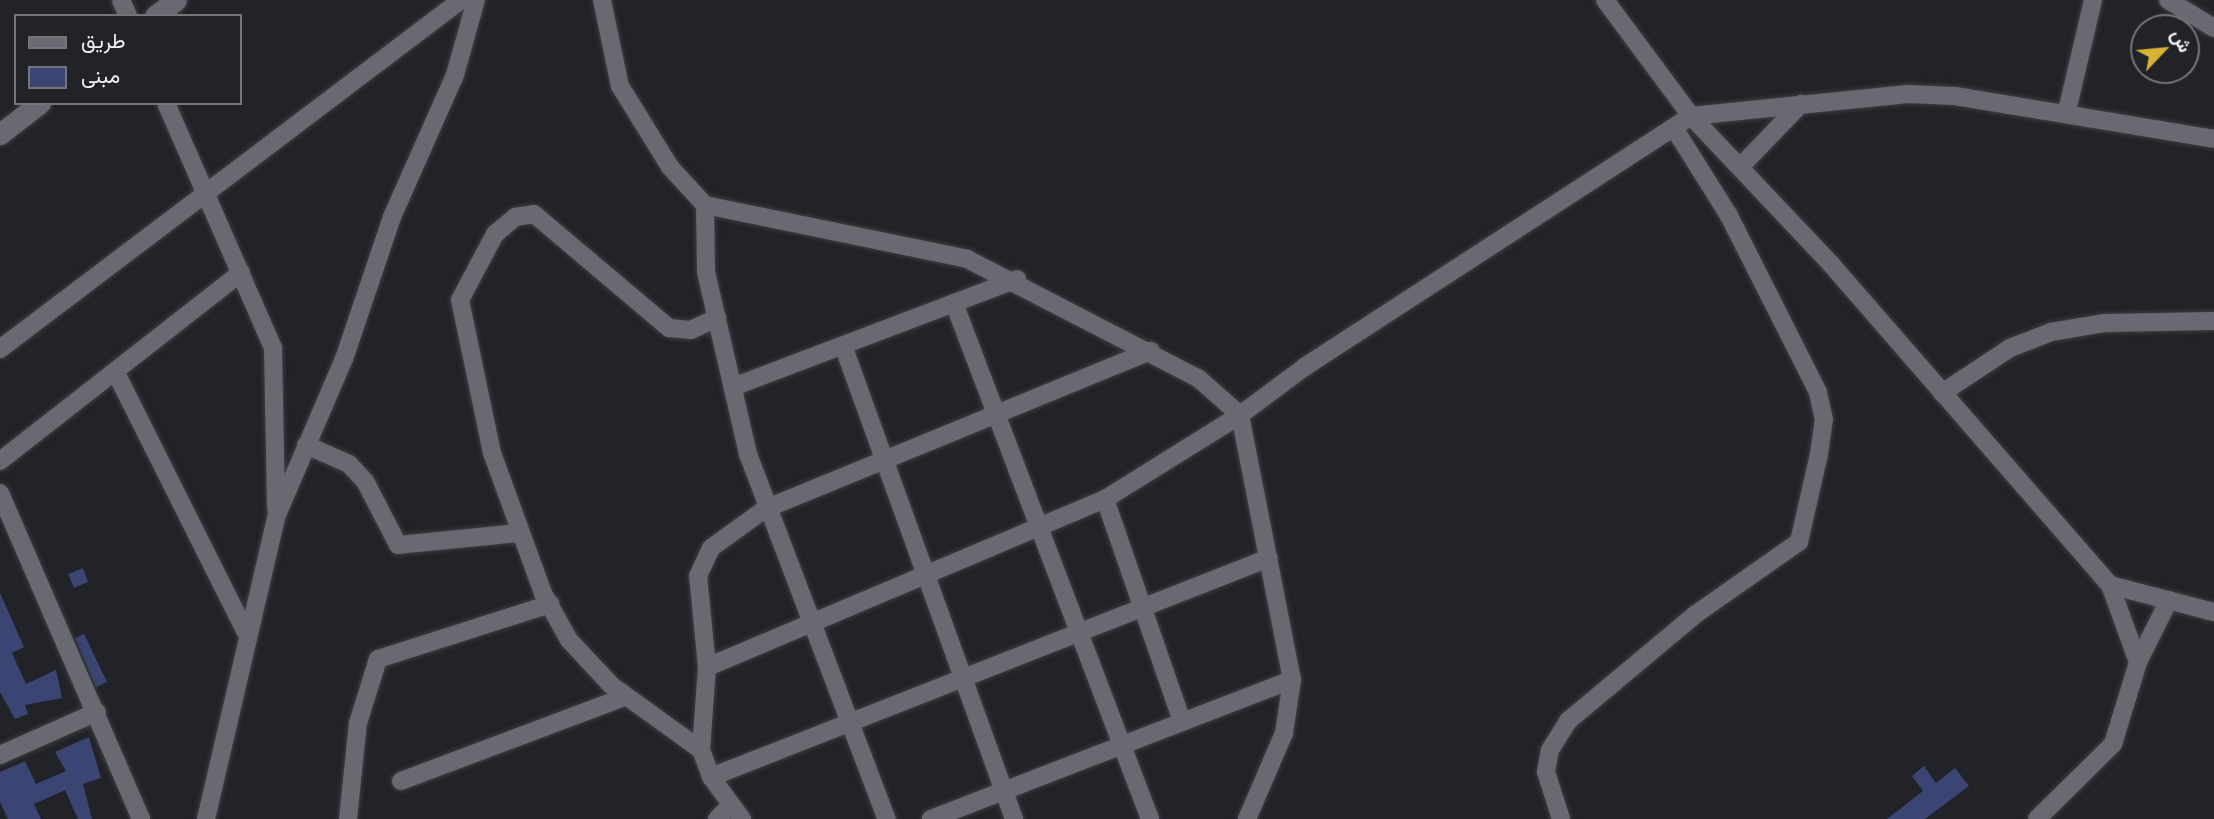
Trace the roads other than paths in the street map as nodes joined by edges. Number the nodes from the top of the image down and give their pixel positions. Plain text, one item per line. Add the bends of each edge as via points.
1 (176, 0) edge
2 (461, 0) edge
3 (476, 0) edge
4 (602, 0) edge
5 (1605, 0) edge
6 (2093, 0) edge
7 (2168, 0) edge
8 (158, 14) edge
9 (2214, 28) edge
10 (1801, 104) junction
11 (37, 105) edge
12 (167, 105) edge
13 (2067, 111) junction
14 (1691, 116) junction
15 (1674, 128) junction
16 (1, 131) edge
17 (2214, 139) edge
18 (1742, 165) junction
19 (204, 189) junction
20 (705, 205) junction
21 (242, 273) junction
22 (1017, 279) junction
23 (954, 303) junction
24 (717, 318) junction
25 (2214, 321) edge
26 (844, 348) junction
27 (0, 349) edge
28 (1151, 351) junction
29 (115, 371) junction
30 (733, 387) junction
31 (1942, 393) junction
32 (1240, 415) junction
33 (997, 417) junction
34 (306, 445) junction
35 (0, 461) edge
36 (885, 464) junction
37 (0, 493) edge
38 (1105, 499) junction
39 (765, 509) junction
40 (276, 515) junction
41 (1040, 529) junction
42 (519, 533) junction
43 (1269, 558) junction
44 (926, 575) junction
45 (2110, 585) junction
46 (2169, 600) junction
47 (550, 604) junction
48 (1143, 607) junction
49 (2214, 611) edge
50 (810, 619) junction
51 (245, 632) junction
52 (1079, 633) junction
53 (2138, 662) junction
54 (707, 667) junction
55 (1292, 680) junction
56 (964, 682) junction
57 (624, 697) junction
58 (97, 712) junction
59 (1181, 719) junction
60 (849, 727) junction
61 (1122, 743) junction
62 (701, 750) junction
63 (0, 755) edge
64 (711, 777) junction
65 (401, 781) dead end
66 (1003, 789) junction
67 (736, 812) edge
68 (141, 819) edge
69 (206, 819) edge
70 (348, 819) edge
71 (717, 819) edge
72 (887, 819) edge
73 (931, 819) edge
74 (1014, 819) edge
75 (1150, 819) edge
76 (1247, 819) edge
77 (1561, 819) edge
78 (2037, 819) edge

1 - 8 street
2 - 19 street
3 - 34 street via 455,75 392,217 344,359
4 - 20 street via 620,86 670,167
5 - 14 street
6 - 13 street
7 - 9 street
10 - 13 street via 1908,94
10 - 14 street
10 - 18 street
11 - 16 street
12 - 19 street
13 - 17 street
14 - 15 street
14 - 18 street
15 - 32 street via 1306,366
15 - 77 street via 1734,225 1818,392 1824,419 1819,454 1806,527 1793,548 1696,614 1568,721 1550,750 1546,772
18 - 31 street
19 - 21 street
19 - 27 street
20 - 22 street via 967,259
20 - 24 street via 706,272
21 - 29 street
21 - 40 street via 273,348
22 - 23 street
22 - 28 street
23 - 26 street
23 - 33 street
24 - 30 street
24 - 42 street via 691,330 669,328 534,214 515,217 495,234 460,300 461,329
25 - 31 street via 2105,323 2051,332 2010,348
26 - 30 street
26 - 36 street
28 - 32 street via 1221,394
28 - 33 street
29 - 35 street
29 - 51 street
30 - 39 street
31 - 45 street
32 - 38 street
32 - 43 street
33 - 36 street
33 - 41 street
34 - 40 street
34 - 42 street via 349,464 365,481 398,545
36 - 39 street
36 - 44 street
37 - 58 street
38 - 41 street
38 - 48 street
39 - 50 street
39 - 54 street via 703,560 698,576
40 - 51 street
41 - 44 street
41 - 52 street
42 - 47 street
43 - 48 street
43 - 55 street
44 - 50 street
44 - 56 street
45 - 46 street
45 - 53 street
46 - 49 street
46 - 53 street
47 - 57 street via 569,640
47 - 70 street via 378,659 358,723
48 - 52 street
48 - 59 street
50 - 54 street
50 - 60 street
51 - 69 street
52 - 56 street
52 - 61 street
53 - 78 street via 2113,744
54 - 62 street
55 - 59 street
55 - 76 street via 1284,733
56 - 60 street
56 - 66 street
57 - 62 street
57 - 65 street
58 - 63 street
58 - 68 street
59 - 61 street
60 - 64 street
60 - 72 street
61 - 66 street
61 - 75 street
62 - 64 street
64 - 67 street
66 - 73 street
66 - 74 street
67 - 71 street

